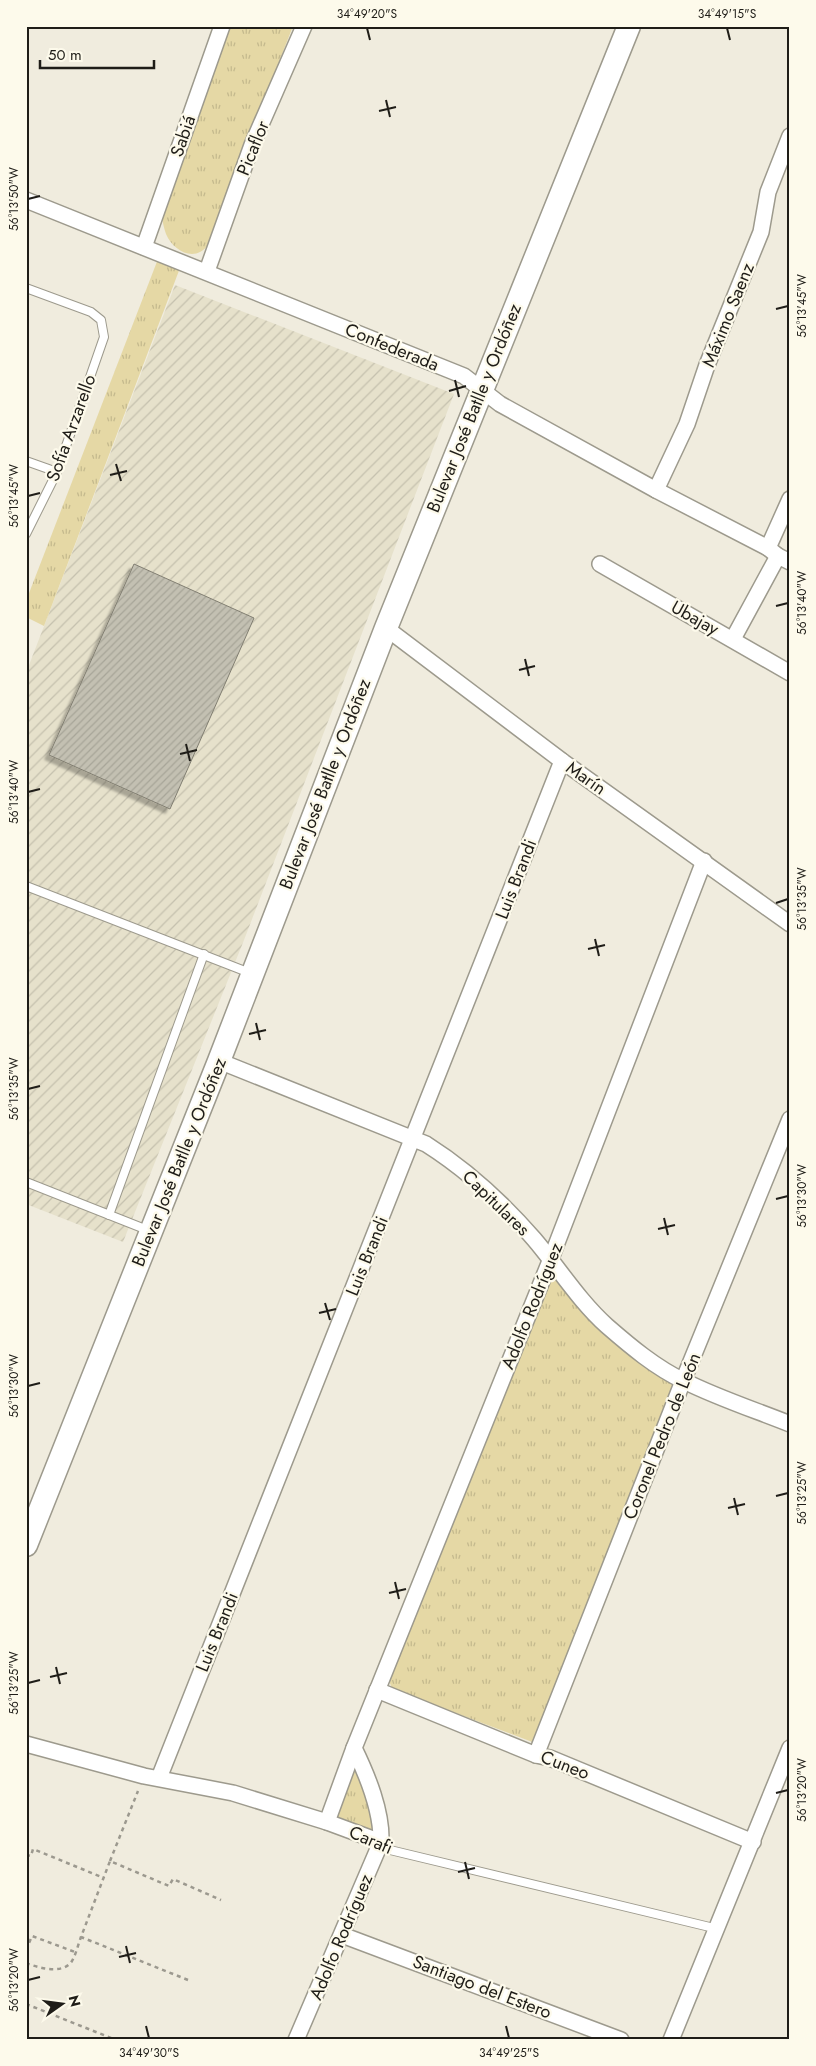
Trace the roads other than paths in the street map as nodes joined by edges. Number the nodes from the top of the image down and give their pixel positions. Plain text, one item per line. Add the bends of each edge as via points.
1 (222, 26) edge
2 (304, 26) edge
3 (629, 26) edge
4 (790, 136) edge
5 (26, 200) edge
6 (144, 247) junction
7 (207, 271) junction
8 (26, 288) edge
9 (481, 390) junction
10 (26, 461) edge
11 (57, 472) junction
12 (656, 490) junction
13 (790, 499) edge
14 (26, 513) edge
15 (35, 516) junction
16 (26, 534) edge
17 (779, 556) edge
18 (600, 564) dead end
19 (386, 628) junction
20 (733, 639) junction
21 (790, 673) edge
22 (562, 761) junction
23 (704, 861) junction
24 (26, 886) edge
25 (790, 924) edge
26 (204, 954) junction
27 (252, 973) junction
28 (219, 1061) junction
29 (790, 1119) edge
30 (414, 1139) junction
31 (26, 1182) edge
32 (110, 1215) junction
33 (151, 1232) junction
34 (550, 1261) junction
35 (683, 1381) junction
36 (790, 1424) edge
37 (26, 1545) edge
38 (377, 1690) junction
39 (26, 1744) edge
40 (354, 1748) junction
41 (790, 1748) edge
42 (536, 1755) junction
43 (152, 1777) junction
44 (327, 1822) junction
45 (381, 1842) junction
46 (753, 1842) junction
47 (718, 1929) junction
48 (342, 1935) junction
49 (296, 2040) edge
50 (621, 2040) edge
51 (671, 2040) edge

1 - 6 street, Sabiá
2 - 7 street, Picaflor via 252,145
3 - 9 main road, Bulevar José Batlle y Ordóñez
4 - 12 street, Máximo Saenz via 768,192 761,232 707,365 687,424
5 - 6 street, Confederada
6 - 7 street, Confederada
7 - 9 street, Confederada via 464,376
8 - 11 lane, Sofía Arzarello via 92,312 101,320 104,337
9 - 12 street, Confederada via 500,404
9 - 19 main road, Bulevar José Batlle y Ordóñez
10 - 11 lane
11 - 15 lane, Sofía Arzarello
12 - 17 street, Confederada
13 - 17 street
14 - 15 lane
15 - 16 lane, Sofía Arzarello
17 - 20 street
18 - 20 street, Ubajay
19 - 22 street, Marín
19 - 27 main road, Bulevar José Batlle y Ordóñez
20 - 21 street, Ubajay
22 - 23 street, Marín
22 - 30 street, Luis Brandi
23 - 25 street, Marín
23 - 34 street, Adolfo Rodríguez
24 - 26 lane
26 - 27 lane
26 - 32 lane
27 - 28 main road, Bulevar José Batlle y Ordóñez
28 - 30 street, Capitulares
28 - 33 main road, Bulevar José Batlle y Ordóñez
29 - 35 street, Coronel Pedro de León
30 - 34 street, Capitulares via 451,1160 492,1194
30 - 43 street, Luis Brandi
31 - 32 lane
32 - 33 lane
33 - 37 main road, Bulevar José Batlle y Ordóñez
34 - 35 street, Capitulares via 607,1326 655,1364
34 - 38 street, Adolfo Rodríguez
35 - 36 street, Capitulares
35 - 42 street, Coronel Pedro de León
38 - 40 street, Adolfo Rodríguez
38 - 42 street, Cuneo
39 - 43 street, Carafi
40 - 44 street, Adolfo Rodríguez
40 - 45 street, Adolfo Rodríguez via 378,1814
41 - 46 street
42 - 46 street, Cuneo
43 - 44 street, Carafi via 233,1793
44 - 45 street, Carafi
45 - 47 lane, Carafi via 390,1850
45 - 48 street, Adolfo Rodríguez
46 - 47 street
47 - 51 street
48 - 49 street, Adolfo Rodríguez
48 - 50 street, Santiago del Estero

